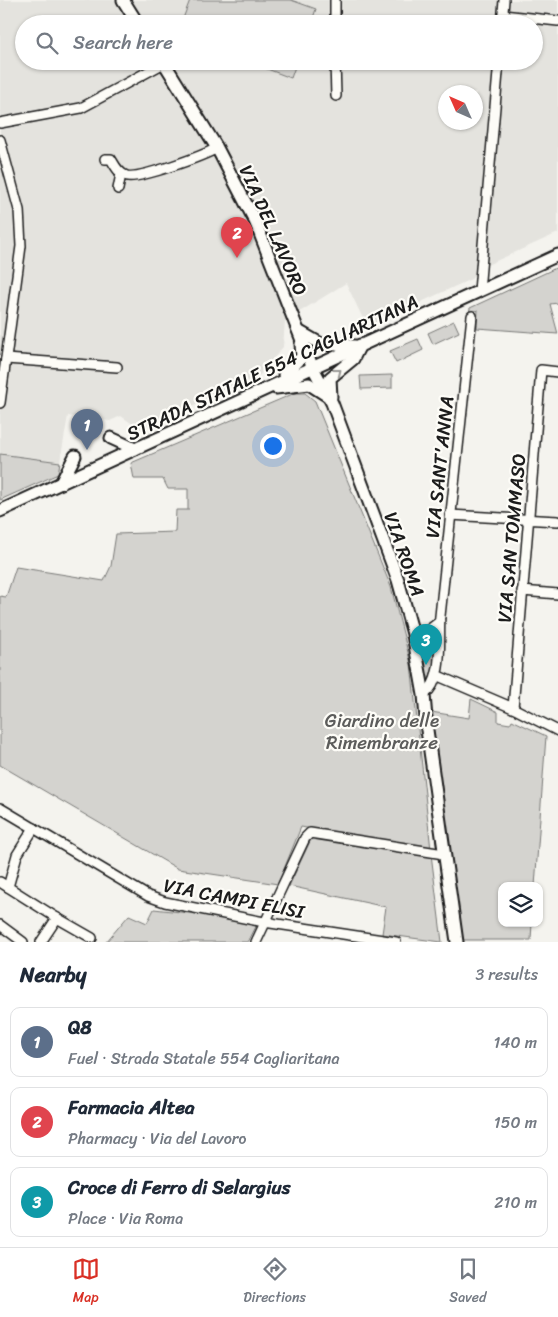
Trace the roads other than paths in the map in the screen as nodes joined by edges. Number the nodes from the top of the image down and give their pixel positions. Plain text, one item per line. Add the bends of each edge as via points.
1 (123, 0) edge
2 (504, 0) edge
3 (336, 1) edge
4 (132, 15) edge
5 (335, 15) edge
6 (503, 15) edge
7 (543, 20) edge
8 (558, 21) edge
9 (150, 70) edge
10 (169, 70) edge
11 (336, 70) edge
12 (498, 70) edge
13 (336, 96) dead end
14 (0, 123) edge
15 (0, 140) edge
16 (217, 148) junction
17 (106, 158) dead end
18 (121, 174) junction
19 (118, 189) dead end
20 (558, 255) edge
21 (479, 291) junction
22 (472, 316) dead end
23 (300, 332) junction
24 (360, 346) junction
25 (6, 359) junction
26 (312, 366) junction
27 (117, 367) dead end
28 (558, 372) edge
29 (262, 390) junction
30 (0, 403) edge
31 (332, 403) junction
32 (111, 438) dead end
33 (135, 449) junction
34 (75, 456) dead end
35 (61, 483) junction
36 (0, 511) edge
37 (450, 516) junction
38 (528, 519) junction
39 (558, 521) edge
40 (522, 591) junction
41 (558, 594) edge
42 (440, 622) junction
43 (412, 632) junction
44 (436, 675) junction
45 (427, 692) junction
46 (513, 708) junction
47 (558, 731) edge
48 (0, 808) edge
49 (34, 828) junction
50 (444, 854) junction
51 (4, 884) edge
52 (57, 918) junction
53 (264, 922) junction
54 (0, 925) edge
55 (92, 938) dead end
56 (23, 942) edge
57 (41, 942) edge
58 (256, 942) edge
59 (396, 942) edge
60 (457, 942) edge

1 - 4 main road
2 - 6 street
3 - 5 street
7 - 8 street
9 - 14 street via 81,108
10 - 16 main road, VIA DEL LAVORO
11 - 13 street
12 - 21 street
15 - 25 street via 19,210 21,246
16 - 18 street via 142,175 129,177
16 - 23 main road, VIA DEL LAVORO via 255,220
17 - 18 street
18 - 19 street
20 - 21 main road, STRADA STATALE 554 CAGLIARITANA
21 - 24 main road, STRADA STATALE 554 CAGLIARITANA
22 - 37 street, VIA SANT'ANNA
23 - 24 main road via 321,344
23 - 26 main road, VIA DEL LAVORO
23 - 29 main road via 302,357 291,371
24 - 26 main road, STRADA STATALE 554 CAGLIARITANA
31 -> 24 main road via 330,378 353,359
25 - 27 street
25 - 30 street
26 - 29 main road, STRADA STATALE 554 CAGLIARITANA
26 - 31 main road, VIA ROMA
28 - 38 street, VIA SAN TOMMASO via 542,370
29 - 31 main road via 309,384 321,389
29 - 33 main road, STRADA STATALE 554 CAGLIARITANA
31 - 43 main road, VIA ROMA via 398,580
32 - 33 main road
33 - 35 main road, STRADA STATALE 554 CAGLIARITANA
34 - 35 main road
35 - 36 main road, STRADA STATALE 554 CAGLIARITANA
37 - 38 street
37 - 42 street, VIA SANT'ANNA
38 - 39 street
38 - 40 street, VIA SAN TOMMASO
40 - 41 street
40 - 46 street, VIA SAN TOMMASO
42 - 43 street via 427,631
42 - 44 street, VIA SANT'ANNA
43 - 45 main road, VIA ROMA
44 - 45 street, VIA SANT'ANNA
44 - 46 street
45 - 50 main road, VIA ROMA
46 - 47 street
48 - 49 street, VIA CAMPI ELISI
49 - 51 street
49 - 53 street, VIA CAMPI ELISI via 148,896
50 - 53 street via 310,833
50 - 60 main road, VIA ROMA
51 - 52 street
52 - 55 street
52 - 57 street
53 - 58 street
53 - 59 street, VIA CAMPI ELISI
54 - 56 street

